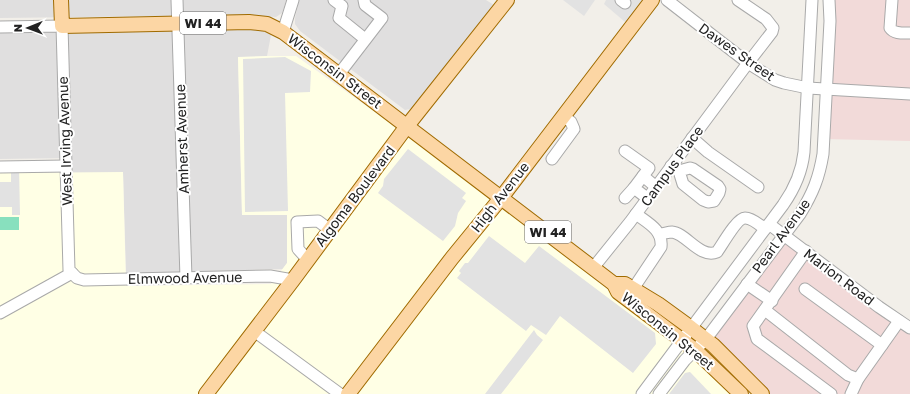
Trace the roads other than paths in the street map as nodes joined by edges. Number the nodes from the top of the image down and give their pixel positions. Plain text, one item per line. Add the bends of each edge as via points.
1 (61, 0) edge
2 (177, 0) edge
3 (293, 0) edge
4 (334, 0) edge
5 (364, 0) edge
6 (507, 0) edge
7 (652, 0) edge
8 (667, 0) edge
9 (738, 0) edge
10 (812, 0) edge
11 (829, 0) edge
12 (892, 0) edge
13 (178, 24) junction
14 (62, 26) junction
15 (0, 27) edge
16 (284, 32) junction
17 (910, 33) edge
18 (366, 40) junction
19 (748, 62) junction
20 (339, 74) junction
21 (808, 88) junction
22 (826, 89) junction
23 (910, 94) edge
24 (563, 116) junction
25 (407, 126) junction
26 (692, 138) junction
27 (625, 151) dead end
28 (552, 159) dead end
29 (0, 166) edge
30 (66, 166) junction
31 (643, 176) junction
32 (656, 187) junction
33 (758, 187) dead end
34 (634, 188) junction
35 (501, 198) junction
36 (625, 198) dead end
37 (647, 198) junction
38 (636, 214) junction
39 (767, 226) junction
40 (330, 230) junction
41 (659, 234) junction
42 (783, 235) junction
43 (806, 252) junction
44 (308, 260) junction
45 (593, 268) junction
46 (75, 276) junction
47 (186, 278) junction
48 (293, 280) junction
49 (614, 284) junction
50 (747, 284) junction
51 (633, 289) junction
52 (805, 289) dead end
53 (768, 305) junction
54 (0, 313) edge
55 (899, 321) junction
56 (691, 328) junction
57 (910, 328) edge
58 (254, 331) junction
59 (706, 339) junction
60 (682, 340) junction
61 (882, 345) junction
62 (695, 350) junction
63 (858, 379) junction
64 (206, 394) edge
65 (340, 394) edge
66 (348, 394) edge
67 (642, 394) edge
68 (659, 394) edge
69 (740, 394) edge
70 (762, 394) edge
71 (831, 394) edge
72 (851, 394) edge

1 - 14 main road, West Irving Avenue
2 - 13 street, Amherst Avenue
3 - 16 street
4 - 18 street via 342,6 339,18
5 - 18 street via 365,5 382,18
6 - 25 main road, Algoma Boulevard
7 - 24 main road, High Avenue
8 - 19 street, Dawes Street
9 - 19 street, Campus Place via 766,19 773,28
10 - 21 street, Pearl Avenue
11 - 22 street, Pearl Avenue
12 - 17 street via 891,30
13 - 14 main road, Wisconsin Street / WI 44
13 - 16 main road, Wisconsin Street / WI 44 via 259,23
13 - 47 street, Amherst Avenue
14 - 15 street, Wisconsin Street
14 - 30 street, West Irving Avenue
16 - 20 main road, Wisconsin Street / WI 44
18 - 20 street
19 - 21 street, Dawes Street via 775,80
19 - 26 street, Campus Place
20 - 25 main road, Wisconsin Street / WI 44
21 - 22 street, Dawes Street
21 - 39 street, Pearl Avenue via 801,171 791,193
22 - 23 street, Dawes Street
22 - 42 street, Pearl Avenue via 818,179 808,200
24 - 28 street via 571,122 574,129
24 - 35 main road, High Avenue
25 - 35 main road, Wisconsin Street / WI 44
25 - 40 main road, Algoma Boulevard
26 - 32 street, Campus Place via 675,169
26 - 33 street
27 - 31 street via 649,168
29 - 30 street
30 - 46 street, West Irving Avenue via 68,270
31 - 32 street
31 - 34 street
32 - 37 street, Campus Place
34 - 36 street
34 - 37 street
35 - 45 main road, Wisconsin Street / WI 44
35 - 66 main road, High Avenue
37 - 38 street, Campus Place
38 - 41 street
38 - 45 street, Campus Place
39 - 41 street, Marion Road via 745,218 741,219 717,252 713,253 691,244 672,232
39 - 42 street, Marion Road
39 - 56 street, Pearl Avenue
40 - 44 main road, Algoma Boulevard
40 - 44 street via 318,221 297,222 298,249
41 - 51 street via 661,247
42 - 43 street, Marion Road
42 - 50 street, Pearl Avenue
43 - 53 street
43 - 55 street, Marion Road
44 - 48 main road, Algoma Boulevard
45 - 49 main road, Wisconsin Street / WI 44
46 - 47 street, Elmwood Avenue via 84,280
46 - 54 street
47 - 48 street, Elmwood Avenue via 270,276
48 - 58 main road, Algoma Boulevard
49 - 51 main road, Wisconsin Street / WI 44 via 625,284
49 - 60 main road, Wisconsin Street / WI 44 via 618,292
50 - 53 street
50 - 59 street, Pearl Avenue
51 - 56 main road, Wisconsin Street / WI 44
52 - 61 street
53 - 63 street via 848,375
53 - 71 street via 753,326 757,339
55 - 57 street, Marion Road
55 - 61 street
56 - 59 main road, Wisconsin Street / WI 44
56 - 60 street, Pearl Avenue
58 - 64 main road, Algoma Boulevard
58 - 65 street
59 - 62 street, Pearl Avenue
59 - 70 main road, Wisconsin Street / WI 44
60 - 62 main road, Wisconsin Street / WI 44
60 - 67 street, Pearl Avenue
61 - 63 street
62 - 68 street, Pearl Avenue
62 - 69 main road, Wisconsin Street / WI 44
63 - 72 street

